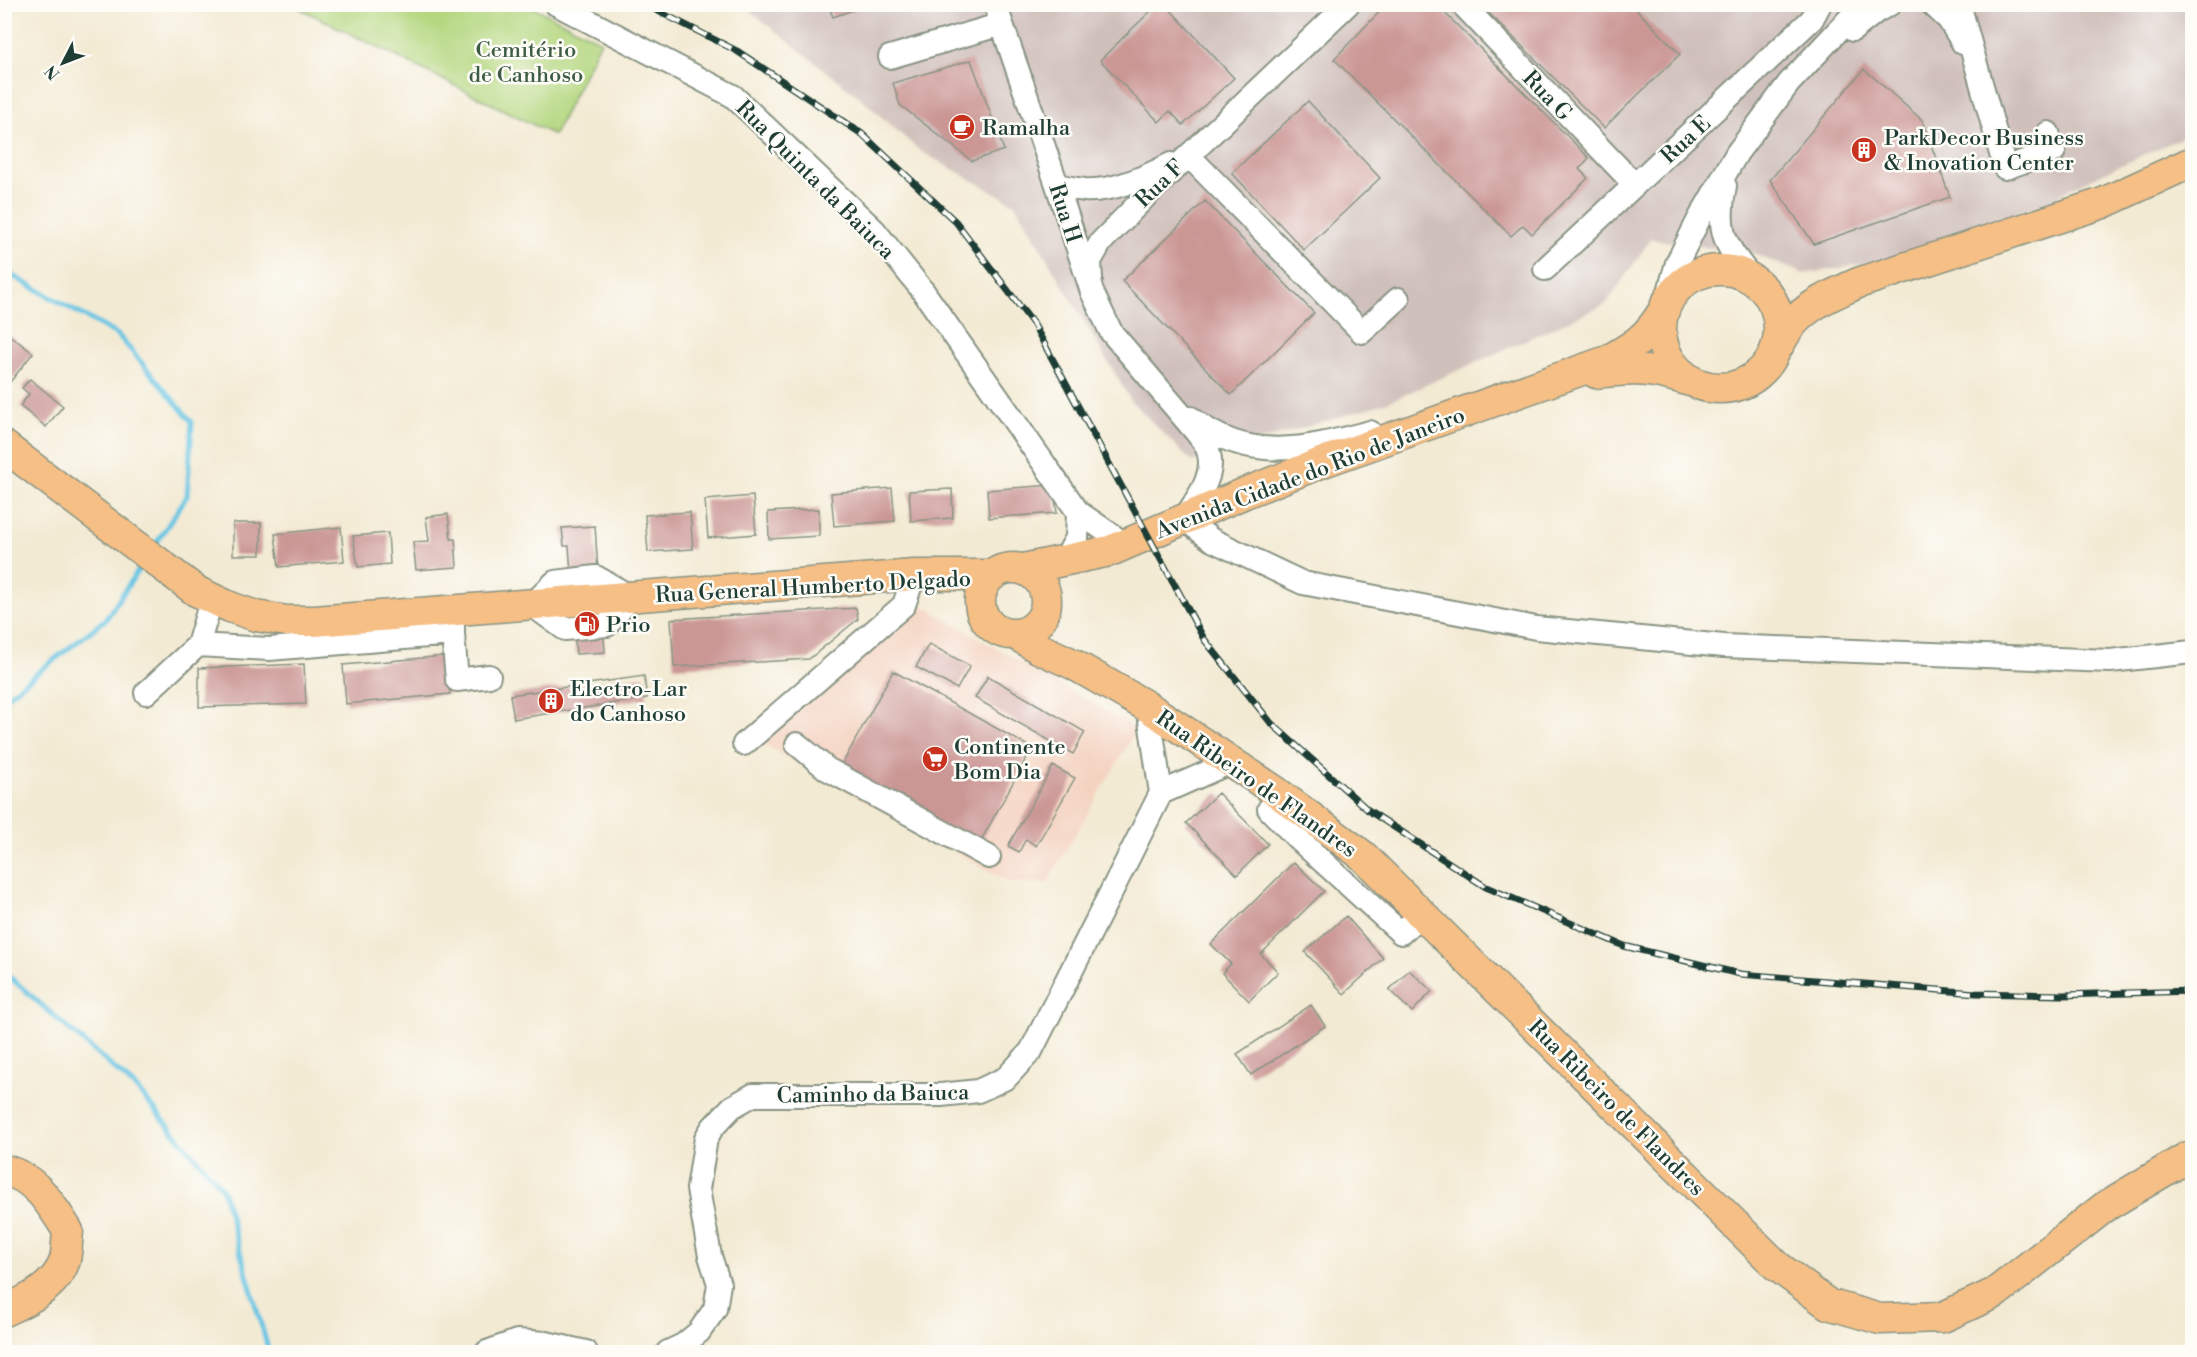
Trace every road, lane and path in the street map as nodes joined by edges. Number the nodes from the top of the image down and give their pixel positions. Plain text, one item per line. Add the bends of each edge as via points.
1 (556, 4) edge
2 (1348, 4) edge
3 (1462, 4) edge
4 (1820, 4) edge
5 (1863, 4) edge
6 (1890, 4) edge
7 (1932, 4) edge
8 (1959, 4) edge
9 (998, 14) edge
10 (890, 57) dead end
11 (1973, 60) junction
12 (1789, 83) junction
13 (2049, 133) dead end
14 (1737, 153) junction
15 (1189, 156) junction
16 (2193, 162) edge
17 (1057, 185) junction
18 (1635, 185) junction
19 (1545, 269) dead end
20 (1858, 283) junction
21 (1760, 285) junction
22 (1092, 292) junction
23 (1398, 299) dead end
24 (1665, 306) junction
25 (1775, 351) junction
26 (1692, 382) junction
27 (1523, 391) junction
28 (1171, 402) junction
29 (4, 446) edge
30 (1078, 512) junction
31 (1184, 519) junction
32 (1129, 543) junction
33 (1098, 554) junction
34 (1064, 561) junction
35 (1023, 569) junction
36 (914, 575) junction
37 (992, 575) junction
38 (212, 598) junction
39 (981, 608) junction
40 (1042, 615) junction
41 (453, 623) junction
42 (1015, 634) junction
43 (198, 645) junction
44 (2193, 652) edge
45 (1073, 664) junction
46 (489, 676) dead end
47 (146, 693) dead end
48 (1148, 707) junction
49 (744, 744) dead end
50 (798, 744) dead end
51 (1231, 762) junction
52 (1161, 793) junction
53 (1269, 809) dead end
54 (1305, 828) junction
55 (989, 857) dead end
56 (2193, 1156) edge
57 (4, 1170) edge
58 (4, 1311) edge
59 (487, 1353) edge
60 (586, 1353) edge
61 (668, 1353) edge

1 - 30 street, Rua Quinta da Baiuca via 733,96 875,231 923,291
2 - 15 street
3 - 18 street, Rua G
4 - 18 street, Rua E via 1812,19
5 - 12 street
6 - 12 street
7 - 11 street via 1948,20
8 - 11 street
9 - 10 street
9 - 17 street, Rua H
11 - 13 street via 2005,168 2054,151
12 - 14 street
14 - 21 street via 1720,211 1724,234 1732,256
14 - 24 street via 1677,264
15 - 17 street, Rua F via 1116,186 1087,190
15 - 22 street, Rua F via 1101,242 1090,261
15 - 23 street via 1362,332
16 - 20 main road via 2103,202
17 - 22 street, Rua H
18 - 19 street, Rua E
20 - 21 main road via 1802,293
20 - 25 main road via 1807,311 1793,323
21 - 24 main road via 1735,271 1715,269 1696,273 1679,284
21 - 25 main road via 1776,310 1779,330
22 - 28 street, Rua H via 1111,332
24 - 26 main road via 1660,333 1665,352 1676,369
24 - 27 main road, Avenida Cidade do Rio de Janeiro via 1651,331 1631,347 1607,361
25 - 26 main road via 1765,368 1750,381 1711,388
26 - 27 main road, Avenida Cidade do Rio de Janeiro via 1632,369 1593,373
27 - 28 street, Rua H via 1318,446 1264,450 1231,442 1201,426
27 - 31 main road, Avenida Cidade do Rio de Janeiro via 1326,461
28 - 31 street, Rua H via 1207,448 1211,463 1207,480
29 - 38 main road, Rua General Humberto Delgado via 196,591
30 - 32 street, Rua Quinta da Baiuca
30 - 34 street via 1077,538
31 - 32 main road, Avenida Cidade do Rio de Janeiro
31 - 44 street via 1212,540 1302,583 1536,628 1724,646 2110,661
32 - 33 main road, Avenida Cidade do Rio de Janeiro
33 - 34 main road
33 - 40 main road via 1066,574
34 - 35 main road
35 - 37 main road via 1001,570
35 - 40 main road, Rua Ribeiro de Flandres via 1040,581 1044,590
36 - 37 main road, Rua General Humberto Delgado
36 - 39 main road, Rua Ribeiro de Flandres
36 - 41 main road, Rua General Humberto Delgado via 532,605
36 - 49 street via 904,606
37 - 39 main road via 982,590
38 - 41 main road, Rua General Humberto Delgado via 256,616 287,621
38 - 43 street
39 - 42 main road, Rua Ribeiro de Flandres via 989,624
40 - 42 main road via 1033,627
40 - 45 main road, Rua Ribeiro de Flandres
41 - 43 street via 280,649
41 - 46 street via 457,680
42 - 45 main road, Rua Ribeiro de Flandres
43 - 47 street
45 - 48 main road, Rua Ribeiro de Flandres
48 - 51 main road, Rua Ribeiro de Flandres
48 - 52 street
50 - 55 street via 827,768
51 - 52 street
51 - 54 main road, Rua Ribeiro de Flandres
52 - 61 street, Caminho da Baiuca via 1031,1051 1006,1078 978,1091 941,1095 753,1095 732,1107 713,1127 706,1138 698,1189 719,1284 715,1309 699,1332
53 - 54 street
54 - 56 main road, Rua Ribeiro de Flandres via 1362,855 1777,1266 1828,1304 1880,1319 1943,1317 1995,1293 2106,1206
57 - 58 main road via 38,1188 68,1231 65,1260 53,1282
59 - 60 street via 517,1341

